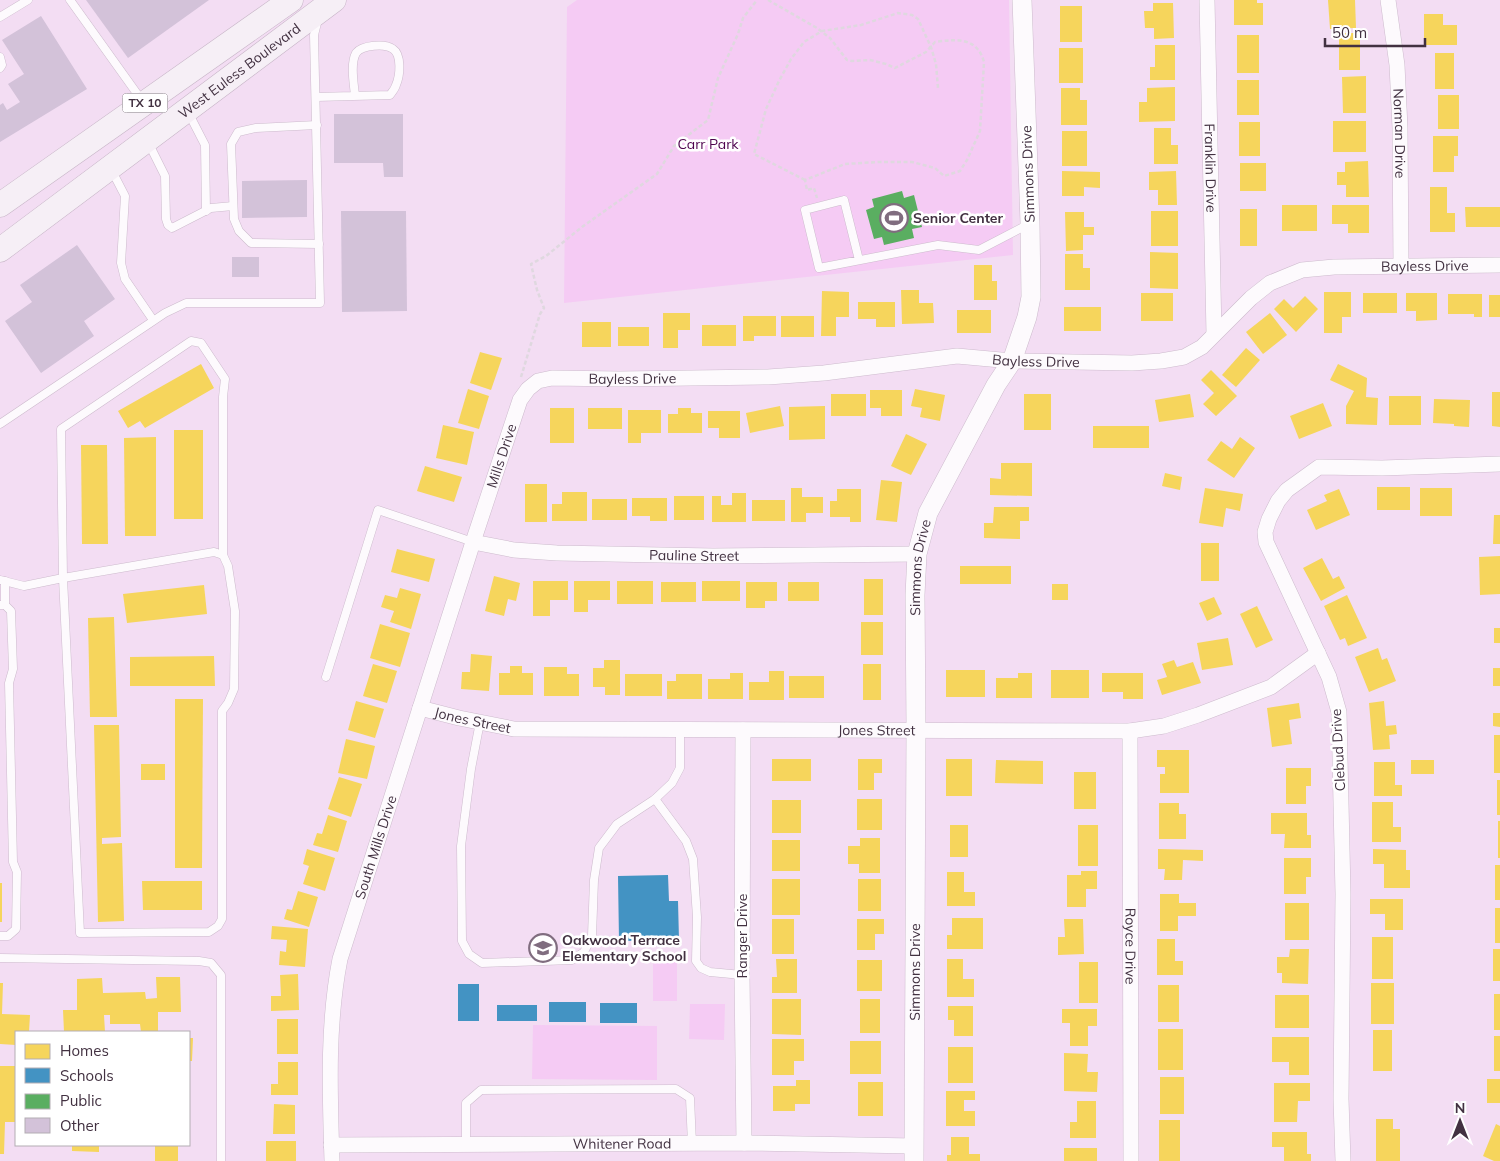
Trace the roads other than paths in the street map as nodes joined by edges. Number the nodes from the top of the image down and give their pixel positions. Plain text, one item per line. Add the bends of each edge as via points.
1 (28, 0) edge
2 (70, 0) edge
3 (291, 0) edge
4 (1022, 0) edge
5 (1208, 0) edge
6 (1388, 0) edge
7 (325, 3) edge
8 (1, 14) edge
9 (0, 57) edge
10 (0, 68) edge
11 (355, 96) junction
12 (316, 97) junction
13 (144, 104) junction
14 (186, 110) junction
15 (317, 125) junction
16 (147, 140) junction
17 (110, 168) junction
18 (0, 205) edge
19 (233, 206) junction
20 (206, 211) junction
21 (1030, 223) junction
22 (319, 244) junction
23 (0, 250) edge
24 (859, 260) junction
25 (1500, 265) edge
26 (1402, 266) junction
27 (153, 320) junction
28 (1214, 334) junction
29 (1012, 361) junction
30 (542, 380) joint
31 (0, 424) edge
32 (1500, 464) edge
33 (473, 542) junction
34 (917, 554) junction
35 (223, 555) junction
36 (63, 578) junction
37 (2, 580) edge
38 (2, 605) edge
39 (1318, 653) junction
40 (326, 678) dead end
41 (420, 708) junction
42 (480, 722) junction
43 (916, 729) junction
44 (680, 730) junction
45 (742, 730) junction
46 (1130, 731) junction
47 (654, 799) junction
48 (0, 936) edge
49 (0, 958) edge
50 (742, 975) junction
51 (744, 1143) junction
52 (466, 1144) junction
53 (692, 1144) junction
54 (331, 1145) junction
55 (914, 1153) edge
56 (222, 1161) edge
57 (332, 1161) edge
58 (1131, 1161) edge
59 (1343, 1161) edge

1 - 8 lane
2 - 13 lane
3 - 13 main road, West Euless Boulevard / TX 10
4 - 21 street, Simmons Drive
5 - 28 street, Franklin Drive
6 - 26 street, Norman Drive via 1397,65
7 - 12 lane via 314,35
7 - 14 main road, West Euless Boulevard / TX 10
9 - 10 lane
11 - 11 lane via 390,95 399,74 398,55 392,48 366,47 356,54
11 - 12 lane
12 - 15 lane
13 - 18 main road, West Euless Boulevard / TX 10
14 - 16 main road, West Euless Boulevard / TX 10
14 - 20 lane via 205,145
15 - 19 lane via 238,132 231,144
15 - 22 lane
16 - 17 main road, West Euless Boulevard / TX 10
16 - 20 lane via 165,176 168,225 172,228
17 - 23 main road, West Euless Boulevard / TX 10
17 - 27 lane via 125,196 121,263 125,279
19 - 20 lane
19 - 22 lane via 239,231 252,243
21 - 24 lane via 979,250 938,245
21 - 29 street, Simmons Drive via 1031,297
22 - 27 lane via 320,303 186,304
24 - 24 lane via 820,268 805,210 844,200
25 - 26 street, Bayless Drive
26 - 28 street, Bayless Drive via 1302,270 1270,283
27 - 31 lane
28 - 29 street, Bayless Drive via 1202,347 1184,357 1161,361
29 - 30 street, Bayless Drive via 957,356 768,377
29 - 34 street, Simmons Drive via 928,513
30 - 33 street, Mills Drive via 528,389 520,400
32 - 39 street, Clebud Drive via 1319,467 1286,490 1268,519 1266,542
33 - 34 street, Pauline Street via 514,550 557,553 712,556
33 - 40 lane via 378,510
33 - 41 street, South Mills Drive
34 - 43 street, Simmons Drive
35 - 36 lane via 214,552
35 - 36 lane via 225,379 201,343 191,341 61,429
35 - 36 lane via 228,566 235,610 234,689 222,711 222,918 218,926 209,932 80,933
36 - 37 lane via 24,586
37 - 38 lane
38 - 48 lane via 12,610 13,669 9,683 11,798 13,862 17,872 16,929 8,936
39 - 46 street, Jones Street via 1271,687 1164,726
39 - 59 street, Clebud Drive via 1339,712
41 - 42 street, Jones Street
41 - 54 street, South Mills Drive via 338,967 331,1025
42 - 44 street, Jones Street via 514,729
42 - 47 lane via 461,846 462,941 469,954 482,963 572,960 584,952 592,936 594,880 600,848 617,824
43 - 45 street, Jones Street
43 - 46 street, Jones Street
43 - 55 street, Simmons Drive
44 - 45 street, Jones Street
44 - 47 lane via 680,768 672,783
45 - 50 street, Ranger Drive
46 - 58 street, Royce Drive
47 - 50 lane via 686,841 693,859 696,961 710,972
49 - 56 lane via 211,963 221,975
50 - 51 street, Ranger Drive
51 - 53 street, Whitener Road
51 - 55 street, Whitener Road
52 - 53 street, Whitener Road
52 - 53 lane via 466,1102 481,1090 676,1090 690,1098
52 - 54 street, Whitener Road
54 - 57 street, South Mills Drive

